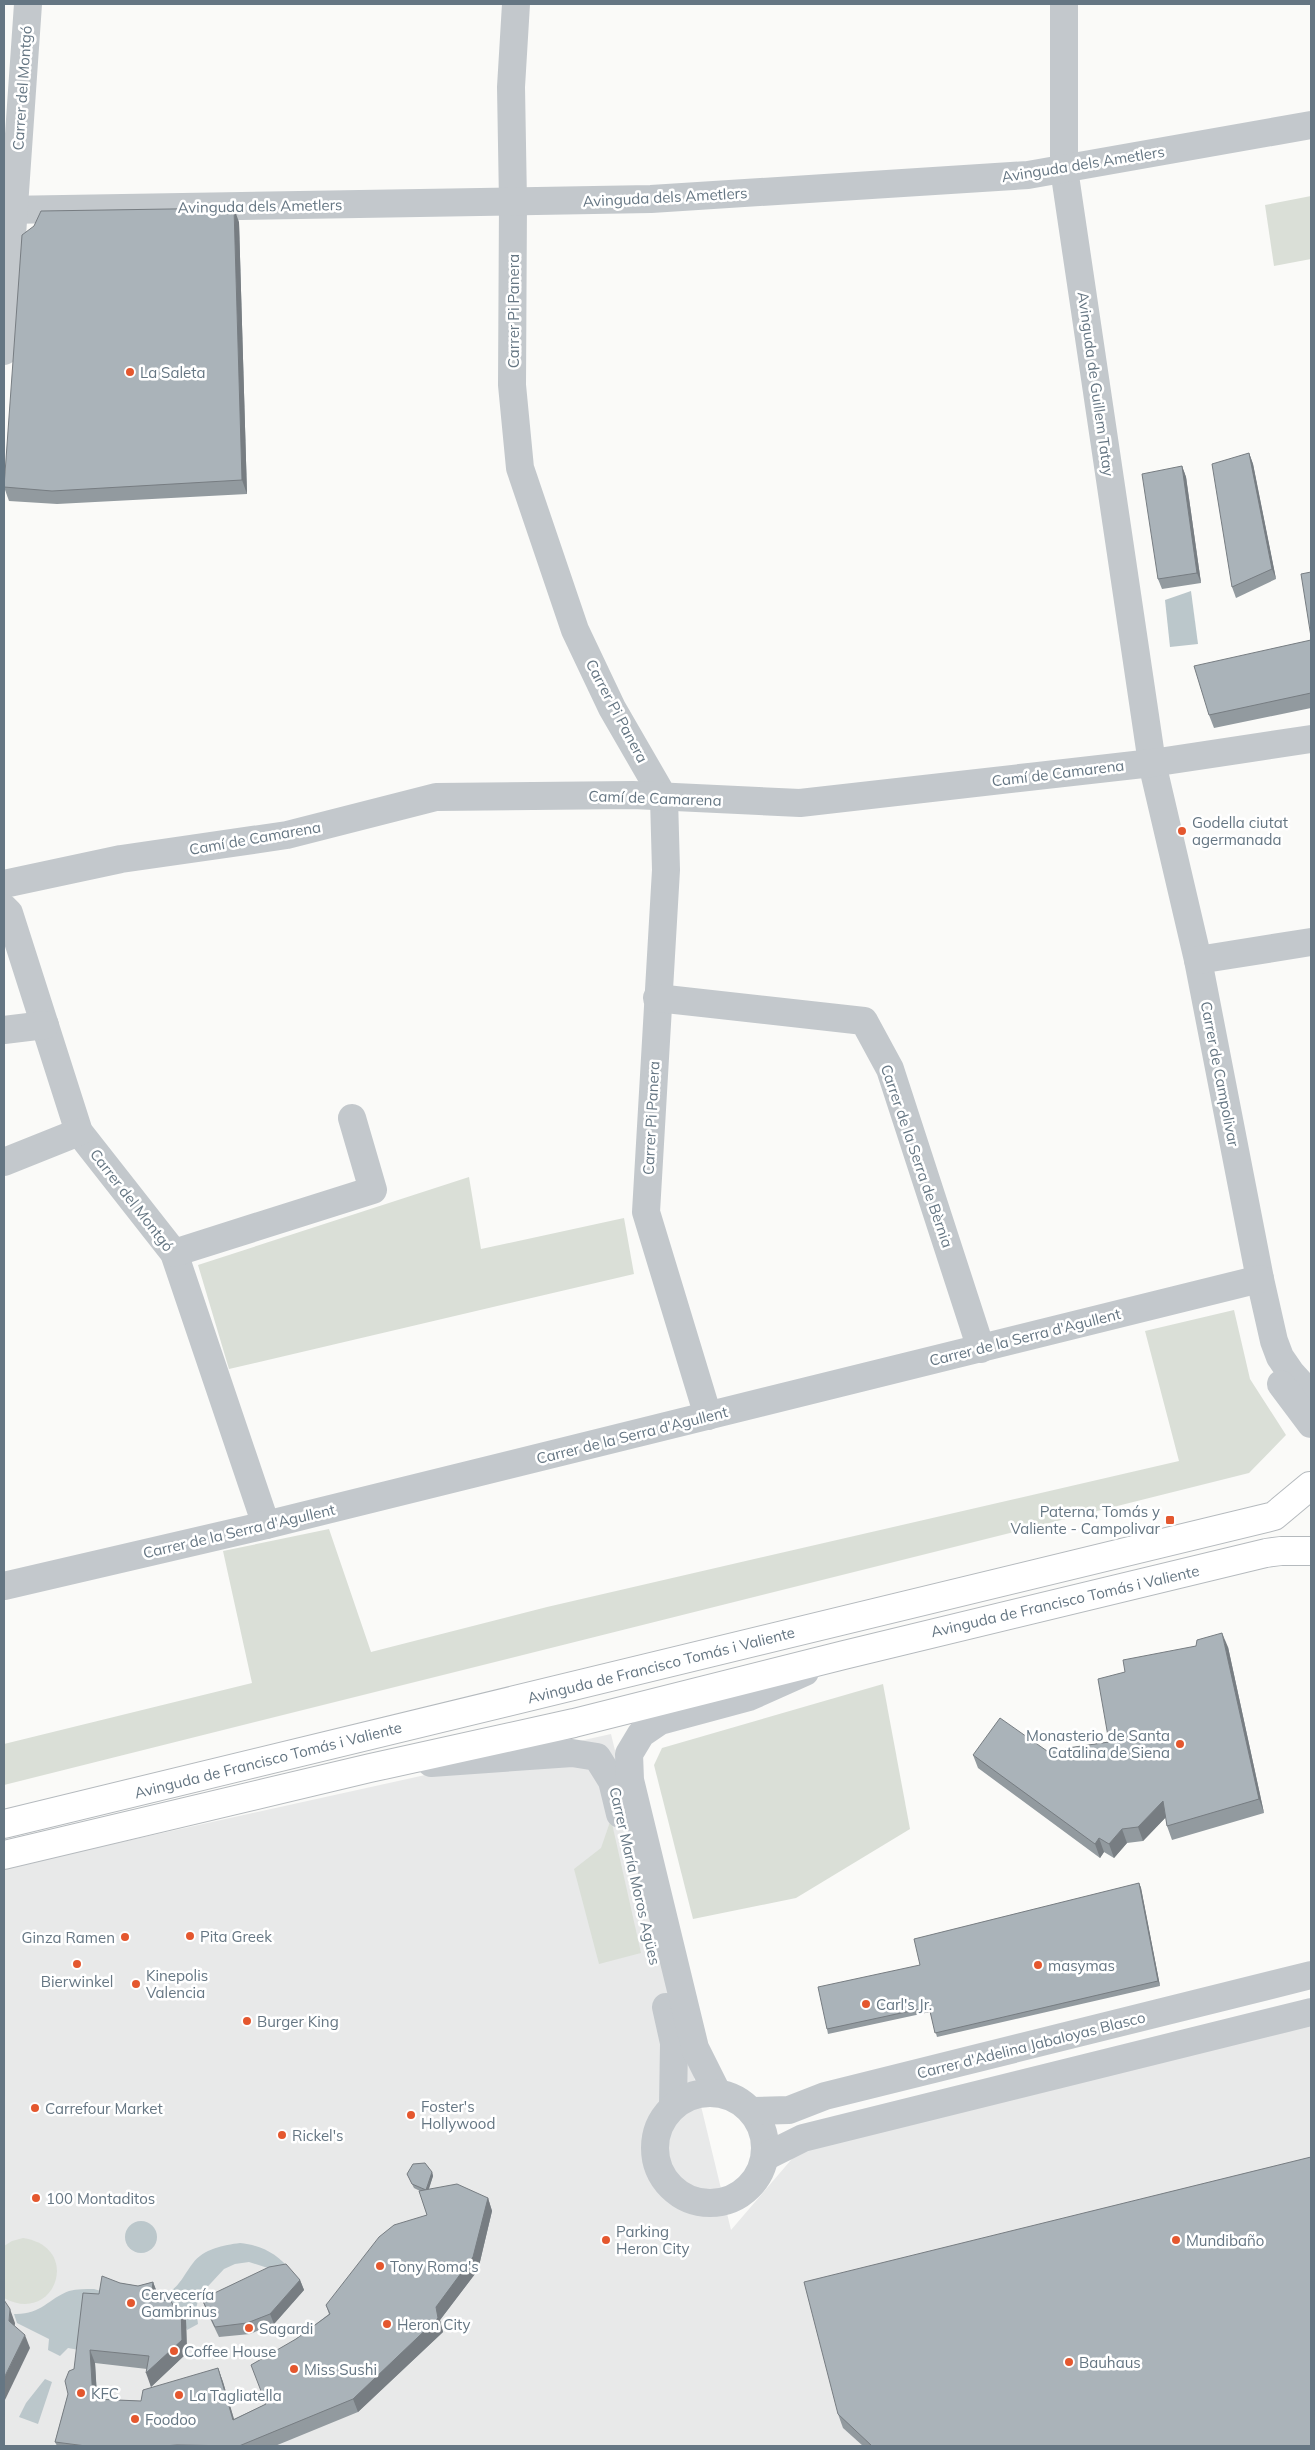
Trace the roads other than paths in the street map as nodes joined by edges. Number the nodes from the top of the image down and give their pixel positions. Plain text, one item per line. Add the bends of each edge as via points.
1 (28, 4) edge
2 (516, 4) edge
3 (1064, 4) edge
4 (1311, 125) edge
5 (1064, 169) junction
6 (513, 202) junction
7 (9, 210) edge
8 (4, 351) edge
9 (1311, 739) edge
10 (1152, 763) junction
11 (664, 798) junction
12 (1168, 833) joint
13 (4, 884) edge
14 (4, 908) edge
15 (1311, 942) edge
16 (1198, 960) junction
17 (657, 998) junction
18 (44, 1024) junction
19 (4, 1030) edge
20 (352, 1118) dead end
21 (79, 1132) junction
22 (4, 1162) edge
23 (174, 1252) junction
24 (1260, 1279) junction
25 (1268, 1316) junction
26 (981, 1349) junction
27 (1311, 1395) edge
28 (708, 1416) junction
29 (1311, 1424) edge
30 (1311, 1485) edge
31 (1311, 1514) edge
32 (266, 1525) junction
33 (1311, 1551) edge
34 (4, 1586) edge
35 (844, 1654) junction
36 (370, 1768) junction
37 (4, 1824) edge
38 (4, 1856) edge
39 (1311, 1975) edge
40 (1311, 1995) edge
41 (1311, 2012) edge
42 (717, 2092) junction
43 (673, 2106) junction
44 (757, 2118) junction
45 (765, 2157) junction

1 - 7 street, Carrer del Montgó
2 - 6 street, Carrer Pi Panera via 510,88
3 - 5 street, Avinguda de Guillem Tatay
4 - 5 street, Avinguda dels Ametlers
5 - 6 street, Avinguda dels Ametlers via 1028,175 651,199
5 - 10 street, Avinguda de Guillem Tatay
6 - 7 street, Avinguda dels Ametlers
6 - 11 street, Carrer Pi Panera via 512,385 520,468 575,630 612,708
7 - 8 street, Carrer del Montgó
9 - 10 street, Camí de Camarena
10 - 11 street, Camí de Camarena via 800,803
10 - 12 street, Avinguda de Guillem Tatay
11 - 13 street, Camí de Camarena via 633,795 436,797 287,835 121,859
11 - 17 street, Carrer Pi Panera via 666,870
12 - 16 street, Carrer de Campolivar
14 - 18 street, Carrer del Montgó via 9,913
15 - 16 street
16 - 24 street, Carrer de Campolivar
17 - 26 street, Carrer de la Serra de Bèrnia via 864,1021 890,1069
17 - 28 street, Carrer Pi Panera via 646,1212
18 - 19 street
18 - 21 street, Carrer del Montgó
20 - 23 street via 373,1190
21 - 22 street
21 - 23 street, Carrer del Montgó
23 - 32 street, Carrer del Montgó
24 - 25 street, Carrer de Campolivar
24 - 26 street, Carrer de la Serra d'Agullent
25 - 27 street, Carrer de Campolivar via 1280,1357
25 - 29 street, Carrer de Campolivar via 1265,1346 1268,1364
26 - 28 street, Carrer de la Serra d'Agullent
28 - 32 street, Carrer de la Serra d'Agullent
30 - 31 main road
30 - 37 main road, Avinguda de Francisco Tomás i Valiente via 1274,1516
32 - 34 street, Carrer de la Serra d'Agullent
33 - 35 main road, Avinguda de Francisco Tomás i Valiente via 1266,1553
35 - 36 main road, Avinguda de Francisco Tomás i Valiente via 574,1723
35 - 42 street, Carrer María Moros Agües via 749,1697 660,1721 641,1734 629,1754 630,1780 695,2048
36 - 38 main road, Avinguda de Francisco Tomás i Valiente
36 - 43 street, Carrer María Moros Agües via 572,1753 598,1757 612,1781 674,2043
39 - 44 street, Carrer d'Adelina Jabaloyas Blasco via 825,2096
40 - 44 street, Carrer d'Adelina Jabaloyas Blasco via 805,2119
41 - 45 street via 803,2138
42 - 43 street via 694,2095
42 - 44 street via 736,2099
43 - 45 street via 660,2125 654,2148 659,2171 670,2187 686,2198 706,2204 725,2202 744,2192 758,2177
44 - 45 street

